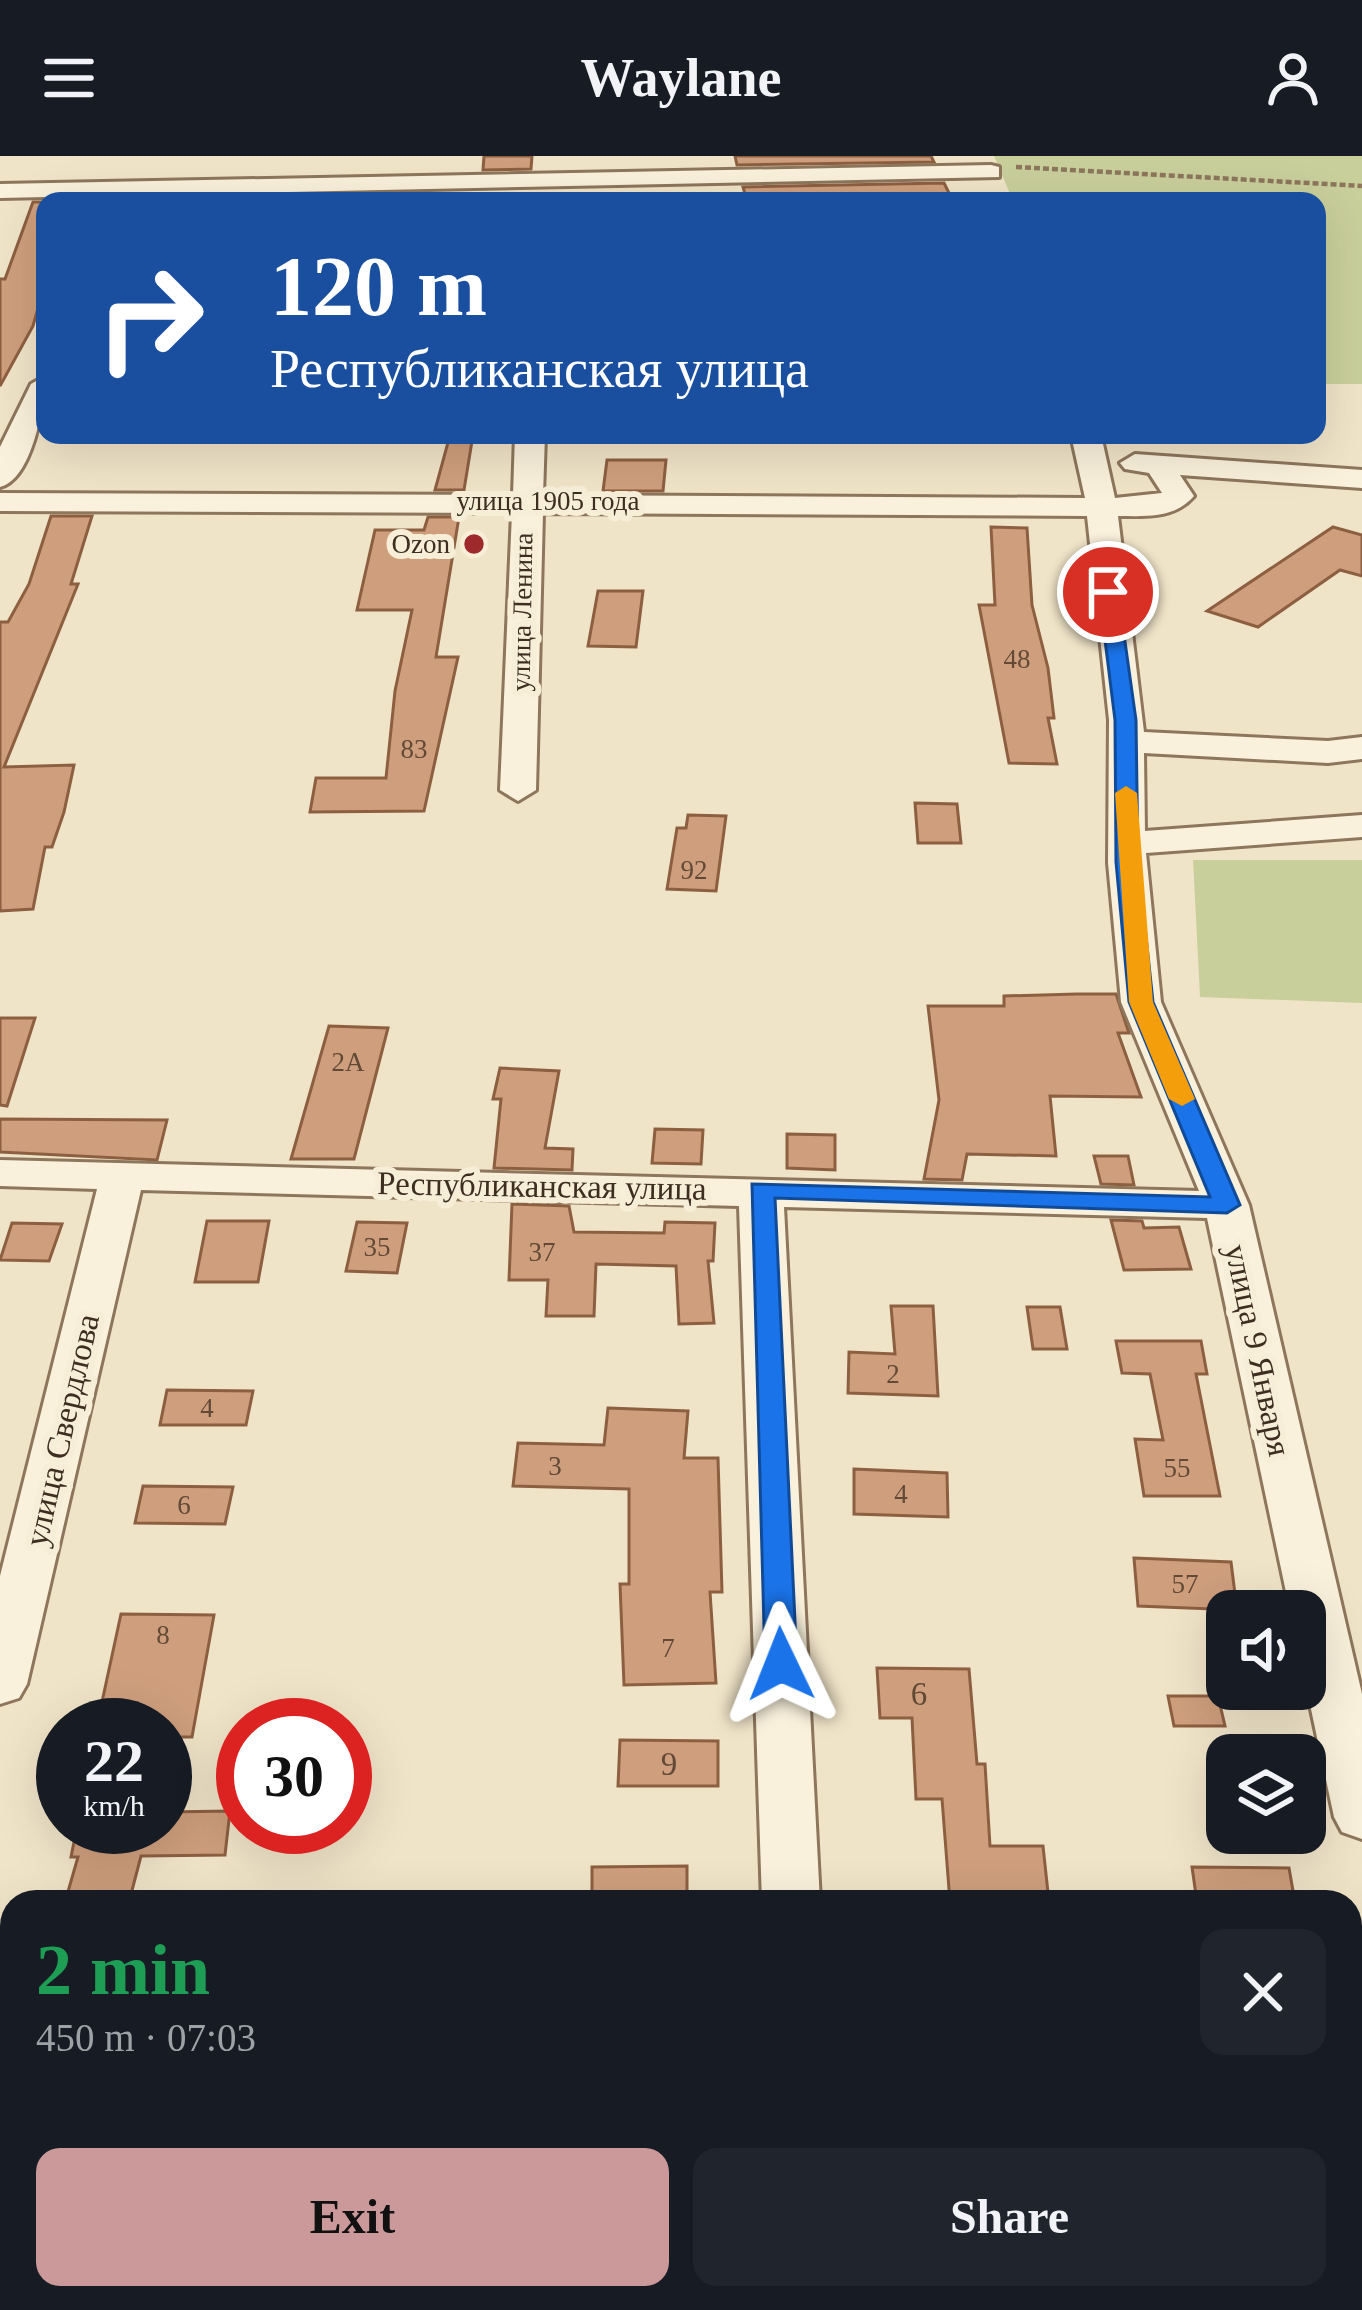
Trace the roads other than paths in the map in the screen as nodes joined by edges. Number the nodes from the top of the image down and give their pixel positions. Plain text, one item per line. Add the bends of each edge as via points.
1 (149, 156) edge
2 (988, 165) edge
3 (554, 178) edge
4 (0, 190) edge
5 (54, 192) edge
6 (136, 192) edge
7 (209, 192) edge
8 (36, 403) edge
9 (529, 444) edge
10 (1091, 448) edge
11 (1158, 464) junction
12 (0, 478) edge
13 (1362, 479) edge
14 (524, 501) junction
15 (0, 502) edge
16 (1097, 506) junction
17 (1125, 742) junction
18 (1362, 748) edge
19 (518, 790) dead end
20 (1362, 826) edge
21 (1129, 866) junction
22 (0, 1173) edge
23 (122, 1176) junction
24 (761, 1190) junction
25 (1227, 1205) junction
26 (0, 1684) edge
27 (1362, 1817) edge
28 (790, 1890) edge

1 - 6 street
2 - 3 street
3 - 7 street
4 - 5 street
8 - 12 street
9 - 14 street, улица Ленина
10 - 11 street
10 - 16 street, улица 9 Января
11 - 13 street
11 - 16 street, улица 1905 года via 1179,496 1172,504
14 - 15 street, улица 1905 года
14 - 16 street, улица 1905 года
14 - 19 street, улица Ленина
16 - 17 street, улица 9 Января
17 - 18 street
17 - 21 street, улица 9 Января
20 - 21 street
21 - 25 street, улица 9 Января via 1141,1002
22 - 23 street, Республиканская улица
23 - 24 street, Республиканская улица
23 - 26 street, улица Свердлова
24 - 25 street, Республиканская улица
24 - 28 street
25 - 27 street, улица 9 Января

